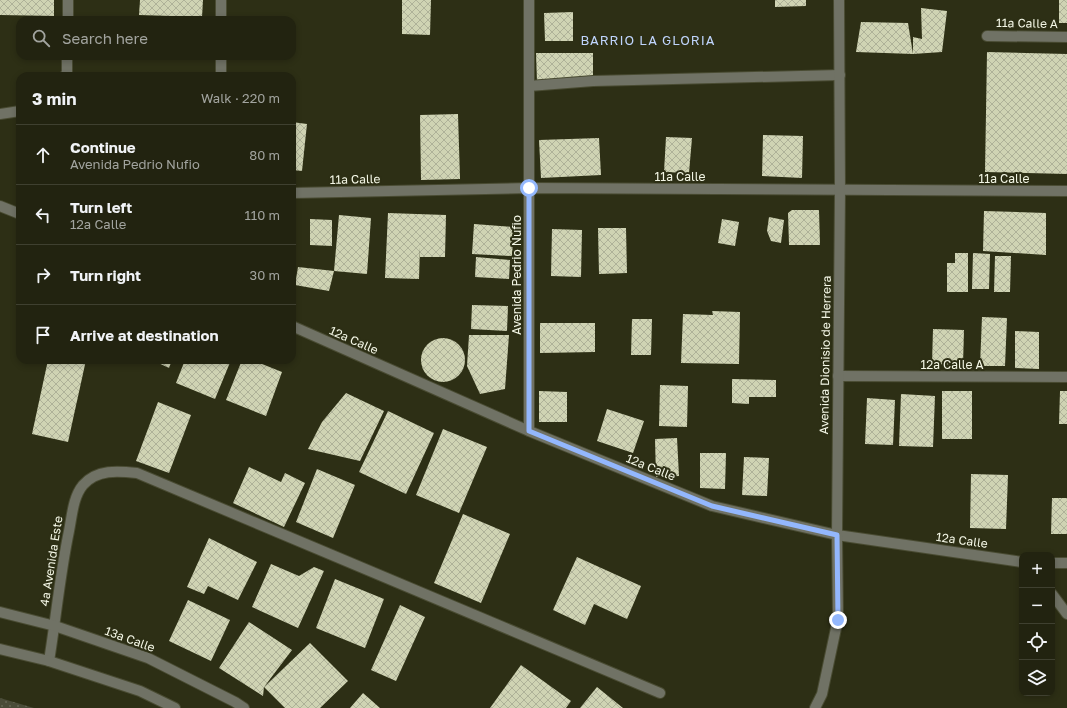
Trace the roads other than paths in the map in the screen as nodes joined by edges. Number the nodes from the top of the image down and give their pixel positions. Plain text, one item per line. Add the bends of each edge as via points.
1 (68, 0) edge
2 (221, 0) edge
3 (530, 0) edge
4 (839, 0) edge
5 (68, 16) edge
6 (221, 16) edge
7 (986, 36) dead end
8 (1067, 37) edge
9 (67, 60) edge
10 (221, 60) edge
11 (67, 72) edge
12 (221, 72) edge
13 (840, 75) junction
14 (529, 86) junction
15 (16, 112) edge
16 (0, 114) edge
17 (529, 188) junction
18 (840, 190) junction
19 (1067, 191) edge
20 (296, 193) edge
21 (0, 206) edge
22 (16, 212) edge
23 (296, 328) edge
24 (838, 376) junction
25 (1067, 377) edge
26 (529, 431) junction
27 (837, 535) junction
28 (1019, 562) edge
29 (1055, 563) edge
30 (1067, 563) edge
31 (1055, 598) edge
32 (0, 612) edge
33 (1067, 614) edge
34 (55, 626) junction
35 (0, 649) edge
36 (49, 661) junction
37 (660, 694) dead end
38 (175, 708) edge
39 (244, 708) edge
40 (815, 708) edge

1 - 5 street
2 - 6 street
3 - 14 street, Avenida Pedrio Nufio
4 - 13 street, Avenida Dionisio de Herrera
7 - 8 street, 11a Calle A
9 - 11 street
10 - 12 street
13 - 14 street via 593,81
13 - 18 street, Avenida Dionisio de Herrera
14 - 17 street, Avenida Pedrio Nufio
15 - 16 street
17 - 18 street, 11a Calle
17 - 20 street, 11a Calle
17 - 26 street, Avenida Pedrio Nufio
18 - 19 street, 11a Calle
18 - 24 street, Avenida Dionisio de Herrera
21 - 22 street
23 - 26 street, 12a Calle
24 - 25 street, 12a Calle A
24 - 27 street, Avenida Dionisio de Herrera
26 - 27 street, 12a Calle via 712,506
27 - 28 street, 12a Calle
27 - 40 street, Avenida Dionisio de Herrera via 838,620 822,694
29 - 30 street
31 - 33 street
32 - 34 street, 13a Calle
34 - 36 street, 4a Avenida Este
34 - 37 street, 4a Avenida Este via 61,570 74,503 83,485 97,474 116,470 137,474
34 - 39 street, 13a Calle via 148,658
35 - 36 street
36 - 38 street via 140,691

